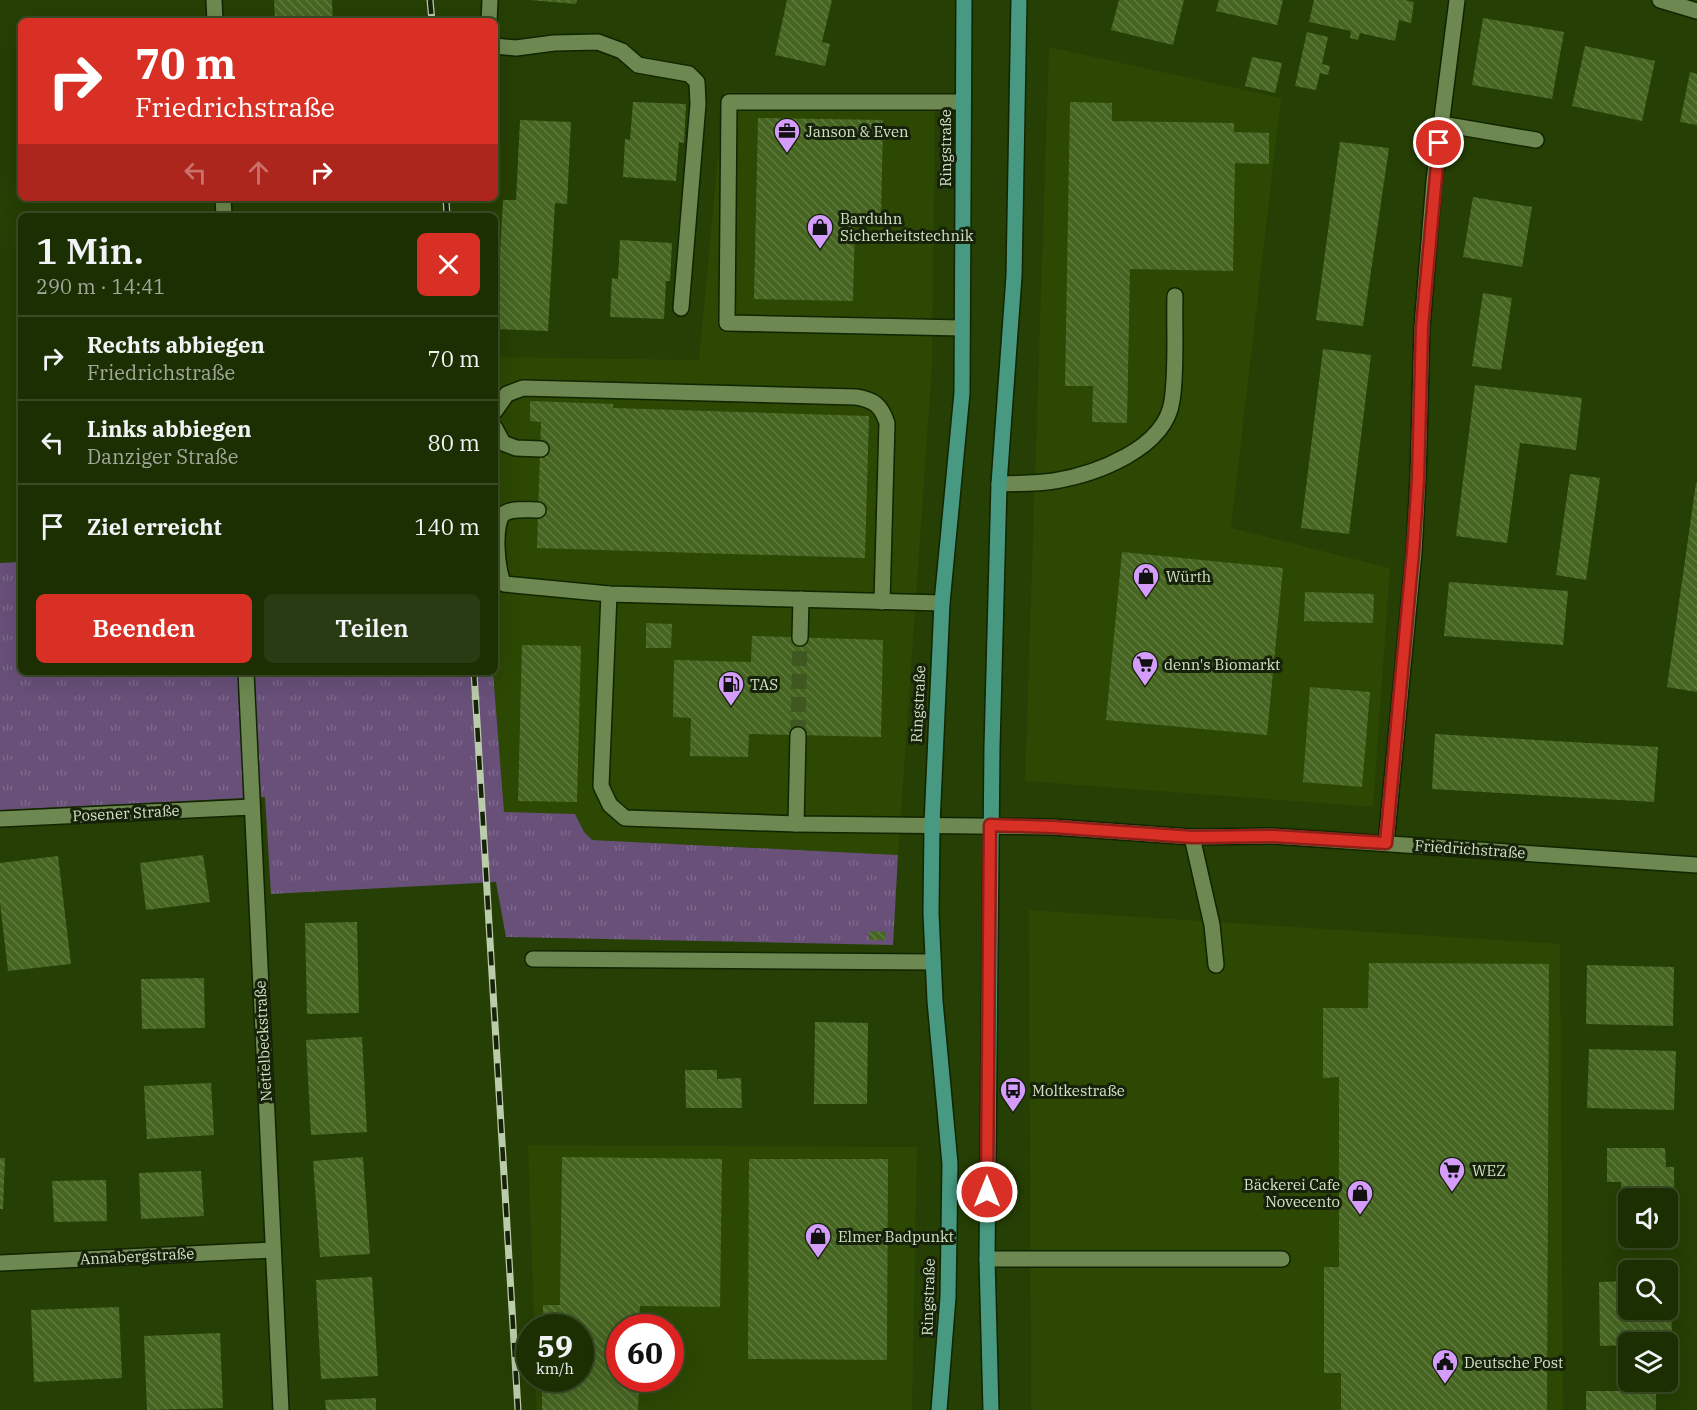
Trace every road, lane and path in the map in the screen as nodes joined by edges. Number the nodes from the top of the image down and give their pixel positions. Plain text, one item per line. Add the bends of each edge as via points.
1 (214, 0) edge
2 (490, 0) edge
3 (964, 0) edge
4 (1019, 0) edge
5 (1457, 0) edge
6 (1659, 0) edge
7 (1697, 11) edge
8 (215, 18) edge
9 (489, 18) edge
10 (498, 46) edge
11 (963, 102) junction
12 (1442, 124) junction
13 (1536, 140) dead end
14 (1175, 296) dead end
15 (681, 308) dead end
16 (962, 328) junction
17 (498, 407) edge
18 (498, 434) edge
19 (541, 449) dead end
20 (999, 484) junction
21 (538, 510) dead end
22 (498, 520) edge
23 (498, 548) edge
24 (609, 594) junction
25 (801, 599) junction
26 (882, 602) junction
27 (942, 603) junction
28 (800, 638) tunnel mouth
29 (246, 675) edge
30 (798, 735) tunnel mouth
31 (252, 807) junction
32 (0, 819) edge
33 (795, 824) junction
34 (932, 824) junction
35 (990, 825) junction
36 (1192, 837) junction
37 (1386, 843) junction
38 (1697, 865) edge
39 (533, 959) dead end
40 (933, 962) junction
41 (1216, 965) dead end
42 (273, 1250) junction
43 (987, 1259) junction
44 (1282, 1259) dead end
45 (0, 1263) edge
46 (281, 1410) edge
47 (939, 1410) edge
48 (991, 1410) edge

1 - 8 street
2 - 9 street
3 - 11 main road, Ringstraße
4 - 20 main road via 1014,276
5 - 12 street
6 - 7 street
10 - 15 street via 598,42 622,51 638,65 689,75 697,82
11 - 16 main road, Ringstraße
11 - 16 street via 729,102 727,323
12 - 13 street
12 - 37 street via 1422,327 1413,552
14 - 20 street via 1172,404 1157,436 1130,455 1089,471 1054,481
16 - 27 main road, Ringstraße via 959,428
17 - 26 street via 507,394 523,388 871,399 882,409 887,423
18 - 19 street via 503,443 516,448
20 - 35 main road
21 - 22 street via 510,510
23 - 24 street via 499,576 504,584
24 - 25 street
24 - 33 street, Friedrichstraße via 601,786 610,805 625,818
25 - 26 street
25 - 28 street
26 - 27 street
27 - 34 main road, Ringstraße
29 - 31 street, Nettelbeckstraße
30 - 33 street
31 - 32 street, Posener Straße
31 - 42 street, Nettelbeckstraße
33 - 34 street, Friedrichstraße
34 - 35 street, Friedrichstraße
34 - 40 main road, Ringstraße
35 - 36 street, Friedrichstraße
35 - 43 main road
36 - 37 street, Friedrichstraße via 1273,836
36 - 41 street via 1212,925
37 - 38 street, Friedrichstraße
39 - 40 street
40 - 47 main road, Ringstraße via 950,1164 948,1297
42 - 45 street, Annabergstraße
42 - 46 street, Nettelbeckstraße
43 - 44 street
43 - 48 main road

